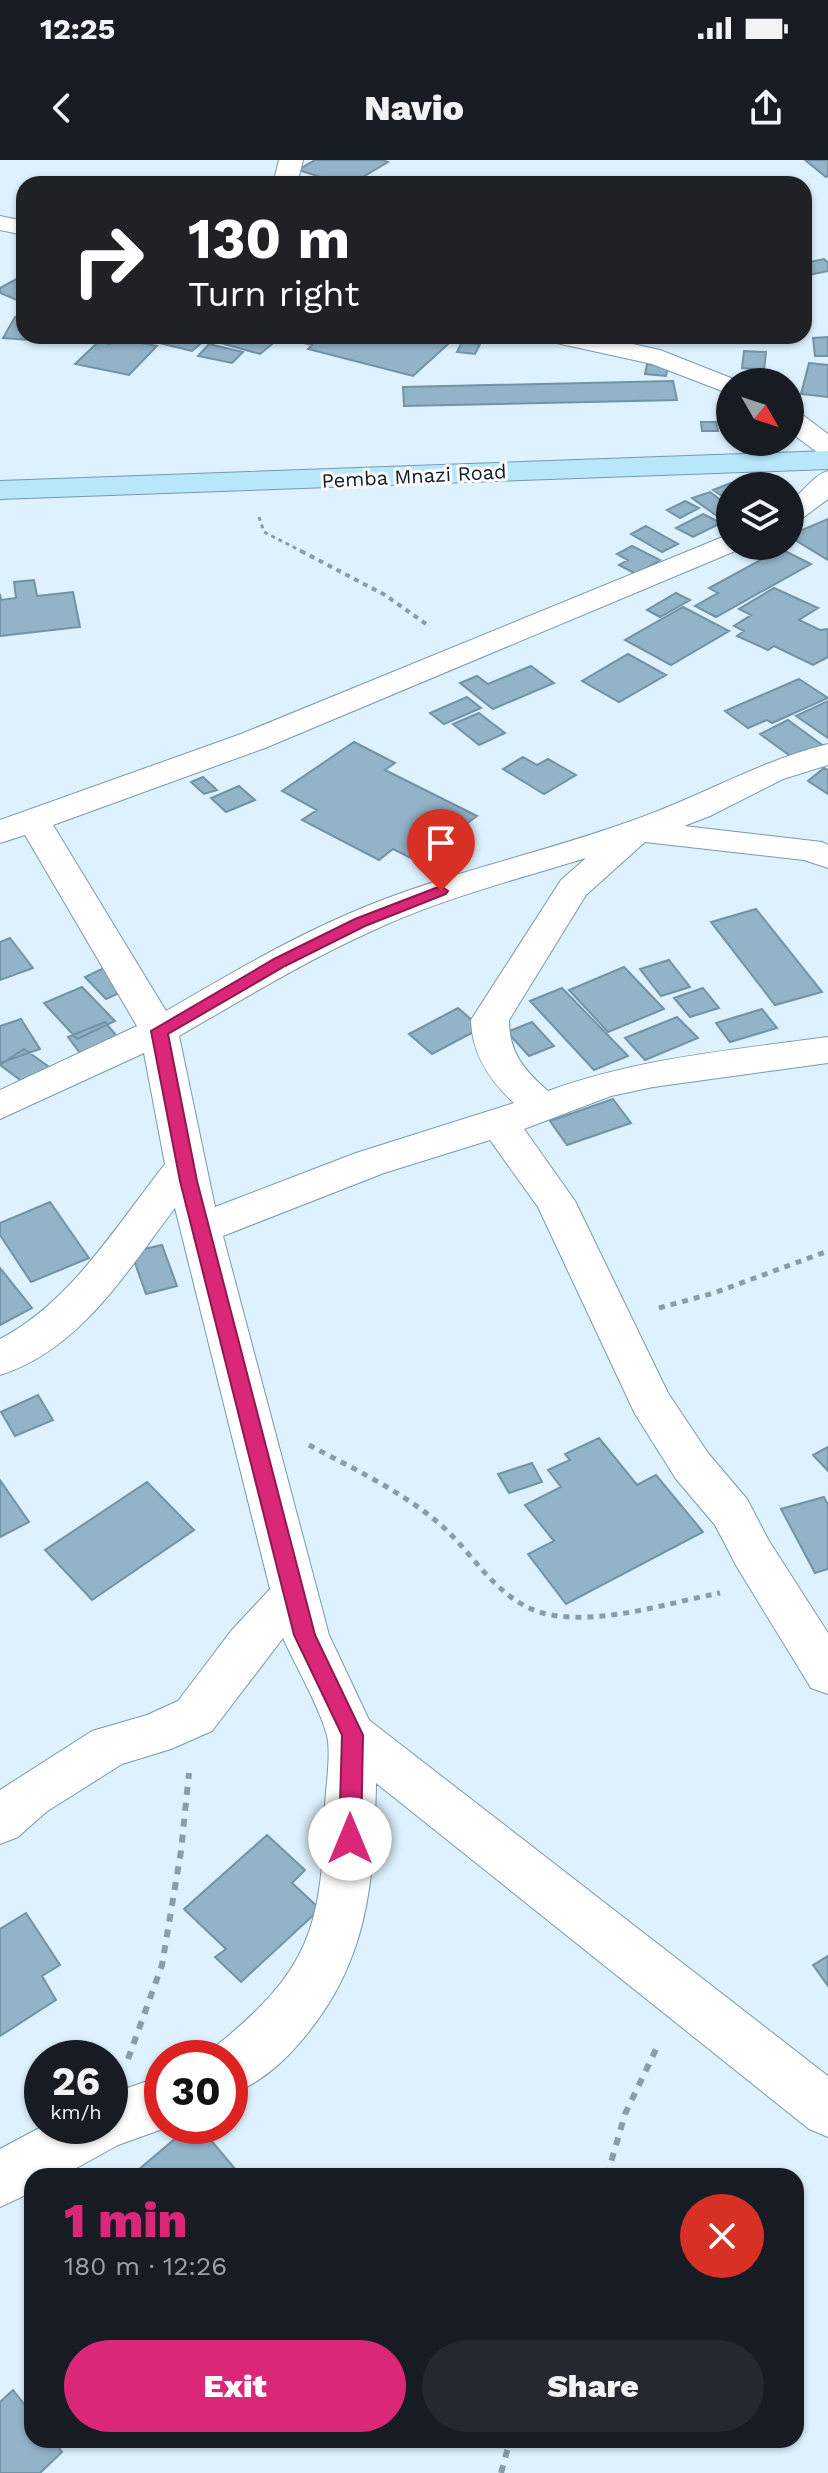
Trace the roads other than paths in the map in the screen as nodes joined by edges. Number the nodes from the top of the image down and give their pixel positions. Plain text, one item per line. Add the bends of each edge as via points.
1 (597, 344) edge
2 (716, 380) edge
3 (804, 429) edge
4 (828, 447) edge
5 (828, 460) edge
6 (828, 480) edge
7 (0, 490) edge
8 (804, 505) edge
9 (716, 549) edge
10 (828, 754) edge
11 (16, 826) edge
12 (637, 831) junction
13 (828, 857) edge
14 (159, 1031) junction
15 (828, 1050) edge
16 (0, 1106) edge
17 (543, 1107) junction
18 (499, 1123) junction
19 (186, 1165) junction
20 (200, 1229) junction
21 (0, 1359) edge
22 (294, 1594) junction
23 (828, 1674) edge
24 (352, 1735) junction
25 (0, 1821) edge
26 (248, 2056) edge
27 (828, 2110) edge
28 (65, 2144) edge
29 (0, 2179) edge

1 - 2 street via 660,358
3 - 4 street
5 - 7 main road, Pemba Mnazi Road
6 - 8 street
9 - 11 street via 253,741
10 - 12 street via 771,772 698,809
11 - 14 street
12 - 13 street via 810,850
12 - 14 street via 511,868 360,922
12 - 17 street via 573,888 490,1020 488,1039 497,1059
14 - 16 street
14 - 19 street
15 - 17 street via 653,1074
17 - 18 street
18 - 20 street via 370,1163
18 - 23 street via 555,1201 650,1402 692,1466 731,1512
19 - 20 street
19 - 21 street via 85,1296 39,1338
20 - 22 street
22 - 24 street via 305,1635
22 - 25 street via 195,1716 109,1746 28,1796
24 - 26 street via 350,1862 340,1927 326,1966 297,2010
24 - 27 street
28 - 29 street

